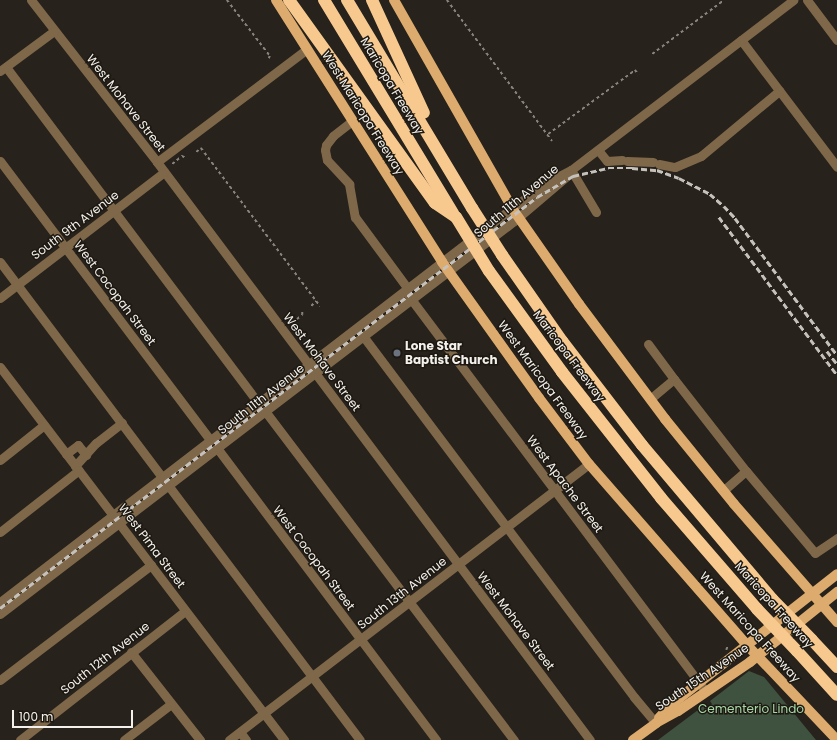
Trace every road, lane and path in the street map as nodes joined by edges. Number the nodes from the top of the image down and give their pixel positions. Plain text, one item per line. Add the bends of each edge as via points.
1 (31, 0) edge
2 (227, 0) edge
3 (276, 0) edge
4 (289, 0) edge
5 (324, 0) edge
6 (347, 0) edge
7 (372, 0) edge
8 (394, 0) edge
9 (447, 0) edge
10 (724, 0) edge
11 (793, 0) edge
12 (807, 0) edge
13 (54, 31) junction
14 (741, 40) junction
15 (837, 40) edge
16 (307, 49) junction
17 (652, 54) dead end
18 (269, 59) dead end
19 (3, 69) edge
20 (639, 75) dead end
21 (779, 91) junction
22 (352, 121) junction
23 (548, 134) junction
24 (552, 141) dead end
25 (598, 150) junction
26 (196, 152) dead end
27 (186, 158) dead end
28 (0, 161) edge
29 (157, 162) junction
30 (172, 164) dead end
31 (837, 167) edge
32 (571, 170) junction
33 (164, 172) junction
34 (472, 208) junction
35 (512, 208) junction
36 (114, 212) junction
37 (596, 212) dead end
38 (456, 217) junction
39 (518, 218) junction
40 (65, 247) junction
41 (0, 262) edge
42 (442, 262) junction
43 (449, 271) junction
44 (18, 284) junction
45 (406, 289) junction
46 (0, 298) edge
47 (412, 299) junction
48 (316, 302) junction
49 (311, 306) dead end
50 (320, 306) dead end
51 (302, 311) dead end
52 (292, 323) dead end
53 (363, 336) junction
54 (648, 344) dead end
55 (0, 368) edge
56 (312, 369) junction
57 (3, 378) edge
58 (674, 379) junction
59 (650, 399) junction
60 (258, 403) junction
61 (265, 411) junction
62 (122, 422) junction
63 (44, 425) junction
64 (210, 440) junction
65 (216, 448) junction
66 (66, 454) junction
67 (86, 455) junction
68 (0, 460) edge
69 (589, 464) junction
70 (77, 468) junction
71 (746, 471) junction
72 (163, 477) junction
73 (169, 485) junction
74 (724, 490) junction
75 (555, 491) junction
76 (116, 519) junction
77 (508, 527) junction
78 (0, 532) edge
79 (836, 539) edge
80 (459, 564) junction
81 (151, 565) junction
82 (837, 574) edge
83 (812, 592) junction
84 (837, 592) edge
85 (0, 602) edge
86 (409, 603) junction
87 (822, 604) junction
88 (185, 611) junction
89 (0, 614) edge
90 (837, 622) edge
91 (361, 640) junction
92 (746, 644) junction
93 (131, 652) junction
94 (756, 656) junction
95 (837, 667) edge
96 (312, 676) junction
97 (0, 680) edge
98 (698, 683) junction
99 (705, 691) junction
100 (837, 695) edge
101 (171, 704) junction
102 (264, 714) junction
103 (656, 723) junction
104 (240, 732) junction
105 (20, 740) edge
106 (124, 740) edge
107 (200, 740) edge
108 (229, 740) edge
109 (246, 740) edge
110 (284, 740) edge
111 (360, 740) edge
112 (436, 740) edge
113 (514, 740) edge
114 (590, 740) edge
115 (633, 740) edge
116 (837, 740) edge

1 - 13 street, West Mohave Street
2 - 18 path via 270,56
3 - 16 main road, West Maricopa Freeway
4 - 38 highway via 435,203
5 - 38 highway, Maricopa Freeway
6 - 34 highway, Maricopa Freeway
7 - 34 highway via 421,109 466,184
8 - 35 main road
9 - 23 path
10 - 17 path
11 - 14 street, South 11th Avenue
12 - 15 street
13 - 19 street
13 - 29 street, West Mohave Street
14 - 21 street
14 - 25 street, South 11th Avenue
16 - 22 main road, West Maricopa Freeway
16 - 29 street
19 - 36 street
20 - 23 path via 635,70
21 - 25 street via 701,156 675,167 656,163 607,161
21 - 31 street
22 - 42 main road, West Maricopa Freeway
22 - 45 street, West Apache Street via 326,145 324,150 327,160 349,184 355,217
23 - 24 path
25 - 32 street, South 11th Avenue
26 - 48 path via 200,148
27 - 30 path via 182,156
28 - 40 street, West Cocopah Street
29 - 33 street, West Mohave Street
32 - 35 street, South 11th Avenue via 550,180
32 - 37 street
32 - 39 street, South 11th Avenue via 563,180
33 - 36 street, South 9th Avenue
33 - 56 street, West Mohave Street
34 - 95 highway, Maricopa Freeway, bridge via 562,341 642,445 772,599
35 - 39 main road
35 - 42 street, South 11th Avenue
36 - 40 street, South 9th Avenue
36 - 60 street
38 - 100 highway, Maricopa Freeway, bridge via 488,271 562,372 661,498 757,609
39 - 43 street, South 11th Avenue
39 - 59 main road
40 - 44 street, South 9th Avenue
40 - 64 street, West Cocopah Street
41 - 44 street
42 - 43 main road, West Maricopa Freeway
42 - 45 street, South 11th Avenue
43 - 47 street, South 11th Avenue
43 - 69 main road, West Maricopa Freeway
44 - 46 street, South 9th Avenue
44 - 62 street
45 - 47 street, West Apache Street
45 - 56 street, South 11th Avenue
47 - 53 street, South 11th Avenue
47 - 75 street, West Apache Street
48 - 49 path
48 - 50 path
51 - 52 path via 302,315
53 - 56 street, South 11th Avenue
53 - 77 street
54 - 58 street
55 - 57 street, West Pima Street
56 - 60 street, South 11th Avenue
56 - 61 street, South 11th Avenue
56 - 80 street, West Mohave Street
57 - 63 street, West Pima Street
58 - 59 street
58 - 71 street
59 - 74 main road
60 - 64 street, South 11th Avenue
61 - 65 street, South 11th Avenue
61 - 86 street
62 - 67 street via 96,443
62 - 72 street
63 - 66 street, West Pima Street
63 - 68 street
64 - 72 street, South 11th Avenue
65 - 73 street, South 11th Avenue
65 - 91 street, West Cocopah Street
66 - 67 street via 78,445
66 - 70 street, West Pima Street
67 - 70 street
69 - 75 street, South 13th Avenue
69 - 92 main road, West Maricopa Freeway
70 - 76 street, West Pima Street
70 - 78 street
71 - 74 street
71 - 79 street via 815,553
72 - 73 street
72 - 76 street, South 11th Avenue
73 - 76 street, South 11th Avenue
73 - 96 street
74 - 83 main road
75 - 77 street, South 13th Avenue
75 - 98 street, West Apache Street
76 - 81 street, West Pima Street
76 - 85 street, South 11th Avenue
76 - 89 street, South 11th Avenue
77 - 80 street, South 13th Avenue
77 - 103 street
80 - 86 street, South 13th Avenue
80 - 114 street, West Mohave Street
81 - 88 street, West Pima Street
81 - 97 street
82 - 83 main road, South 15th Avenue
83 - 87 main road
83 - 92 main road, South 15th Avenue
84 - 87 main road, South 15th Avenue
86 - 91 street, South 13th Avenue
86 - 113 street
87 - 90 main road
87 - 94 main road, South 15th Avenue
88 - 93 street, South 12th Avenue
88 - 102 street, West Pima Street
91 - 96 street, South 13th Avenue
91 - 112 street, West Cocopah Street
92 - 94 main road, West Maricopa Freeway
92 - 98 main road, South 15th Avenue
93 - 101 street
93 - 105 street, South 12th Avenue
94 - 99 main road, South 15th Avenue
94 - 116 main road, West Maricopa Freeway
96 - 102 street, South 13th Avenue
96 - 111 street
98 - 99 street, West Apache Street
98 - 103 main road, South 15th Avenue via 672,704
99 - 103 main road, South 15th Avenue
101 - 106 street
101 - 107 street
102 - 104 street, South 13th Avenue
102 - 110 street, West Pima Street
103 - 115 main road, South 15th Avenue
104 - 108 street, South 13th Avenue
104 - 109 street

